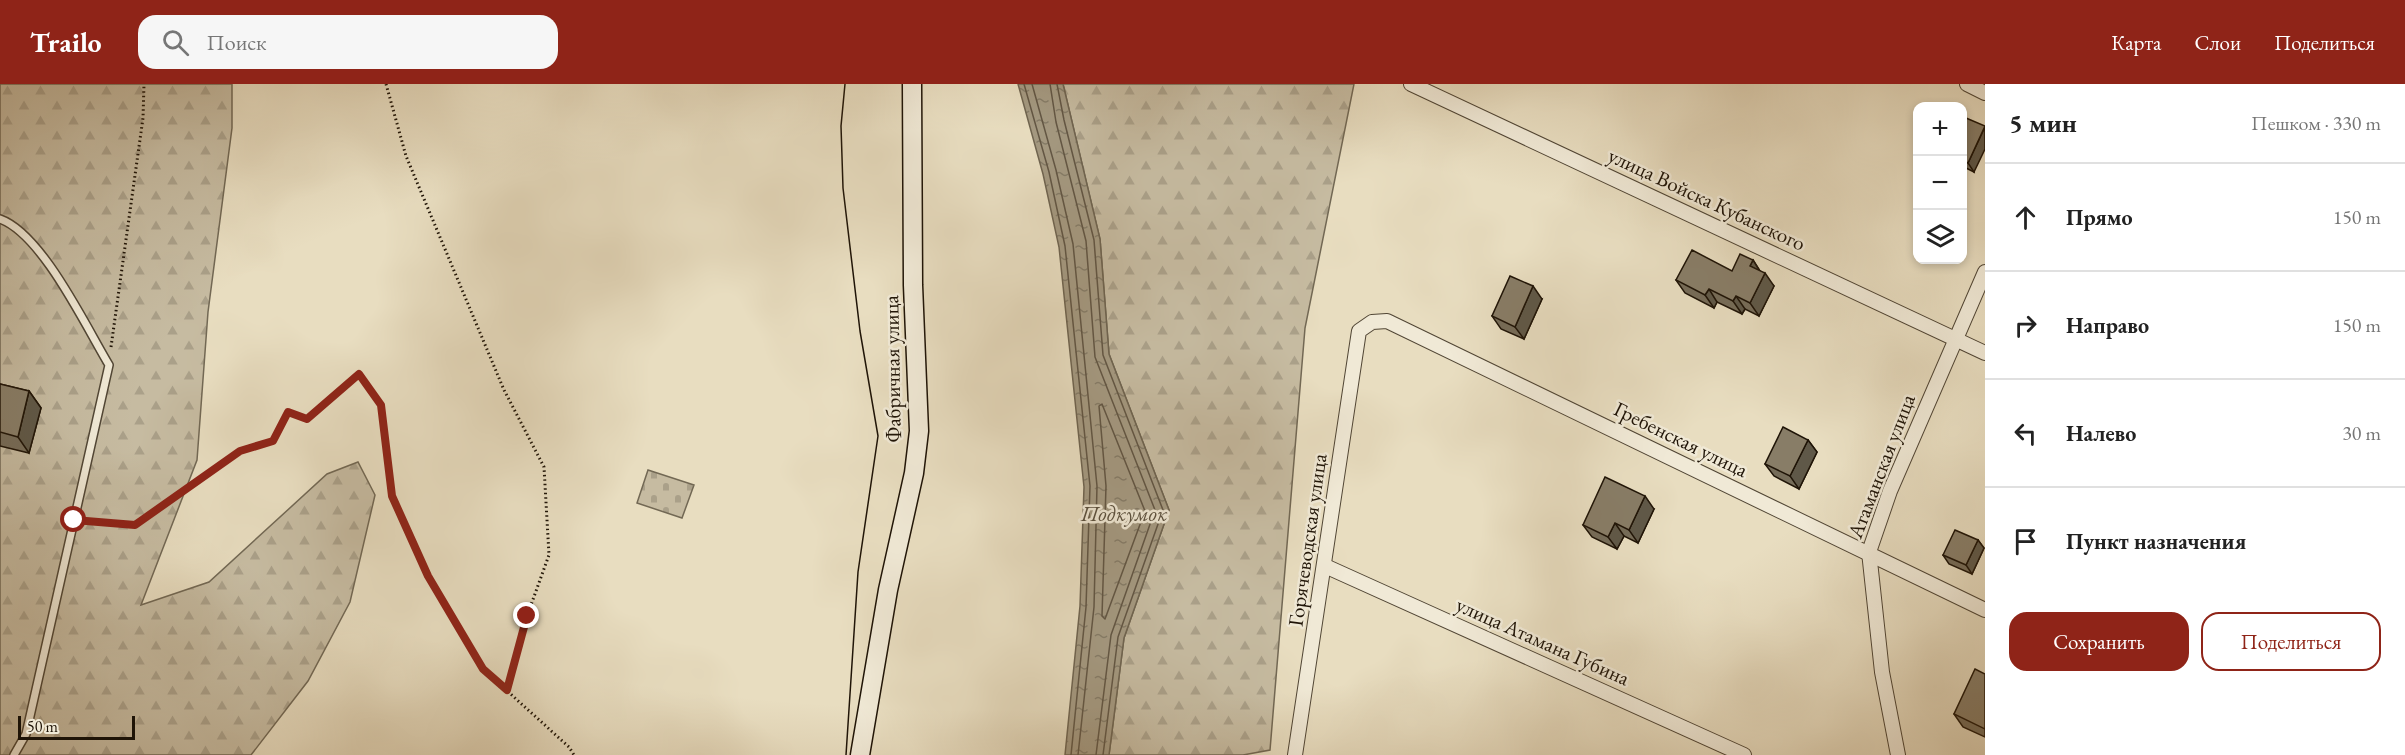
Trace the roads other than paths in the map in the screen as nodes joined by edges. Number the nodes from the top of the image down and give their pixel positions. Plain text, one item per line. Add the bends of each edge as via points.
1 (912, 84) edge
2 (1411, 84) edge
3 (1967, 84) edge
4 (1985, 93) edge
5 (0, 219) edge
6 (1985, 272) edge
7 (1359, 331) joint
8 (1955, 338) junction
9 (1985, 352) edge
10 (1869, 552) junction
11 (1325, 566) junction
12 (1985, 610) edge
13 (14, 755) edge
14 (860, 755) edge
15 (1295, 755) edge
16 (1744, 755) edge
17 (1898, 755) edge

1 - 14 main road, Фабричная улица via 913,285 919,431
2 - 8 street, улица Войска Кубанского
3 - 4 street
5 - 13 lane via 13,224 38,249 109,364 26,734
6 - 8 street, Атаманская улица
7 - 10 street, Гребенская улица via 1372,322 1387,321
7 - 11 street, Горячеводская улица
8 - 9 street, улица Войска Кубанского
8 - 10 street, Атаманская улица via 1890,491
10 - 12 street, Гребенская улица
10 - 17 street, Атаманская улица via 1882,672
11 - 15 street, Горячеводская улица
11 - 16 street, улица Атамана Губина

